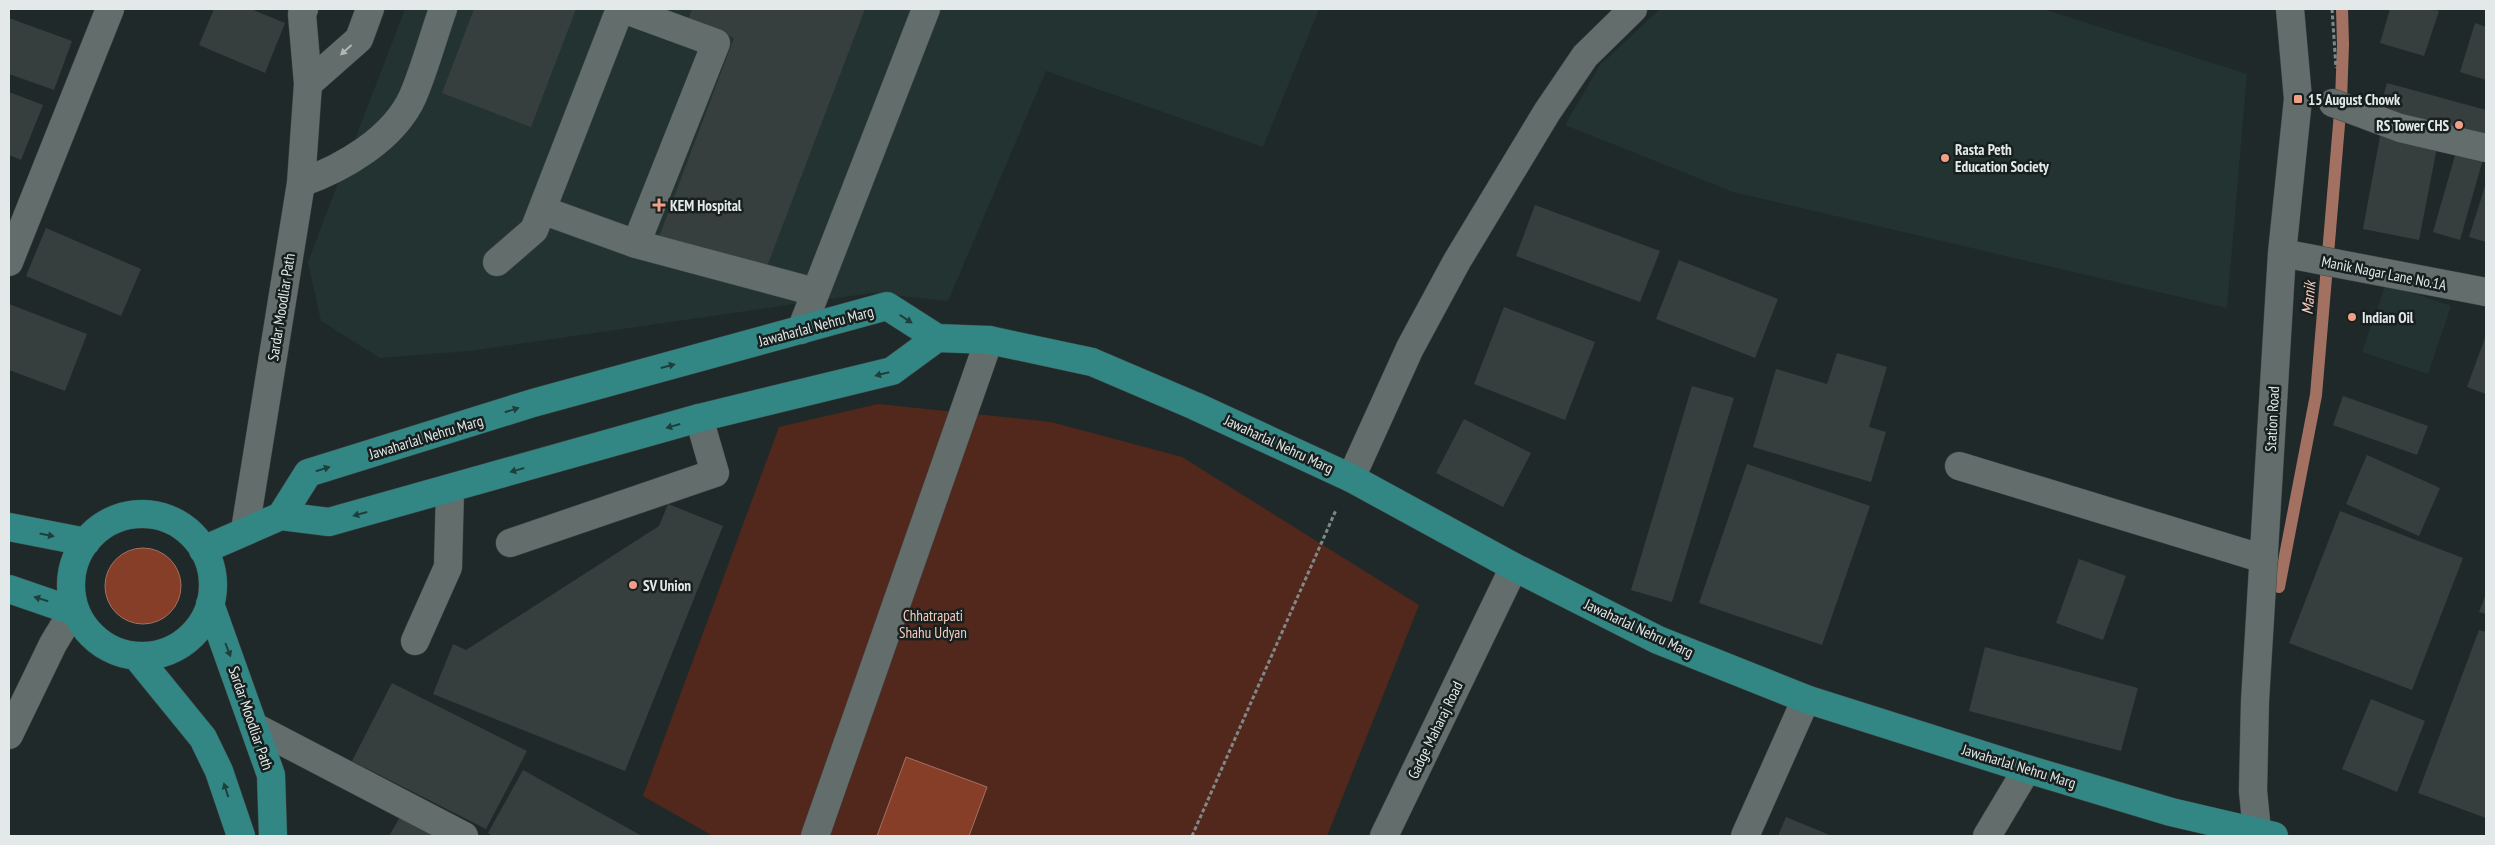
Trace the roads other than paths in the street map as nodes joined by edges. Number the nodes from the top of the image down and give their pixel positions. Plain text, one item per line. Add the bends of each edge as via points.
1 (110, 9) edge
2 (304, 9) edge
3 (370, 9) edge
4 (443, 9) edge
5 (621, 9) edge
6 (926, 9) edge
7 (1633, 9) edge
8 (2290, 9) edge
9 (308, 84) junction
10 (2338, 105) dead end
11 (2486, 148) edge
12 (301, 183) junction
13 (542, 210) junction
14 (636, 244) junction
15 (2282, 253) junction
16 (9, 262) edge
17 (498, 262) dead end
18 (816, 292) junction
19 (2486, 292) edge
20 (801, 330) junction
21 (937, 338) junction
22 (989, 340) junction
23 (699, 418) junction
24 (1959, 466) dead end
25 (1351, 478) junction
26 (450, 493) junction
27 (280, 516) junction
28 (9, 527) edge
29 (245, 530) junction
30 (86, 542) junction
31 (510, 544) dead end
32 (203, 550) junction
33 (2264, 559) junction
34 (1514, 567) junction
35 (9, 589) edge
36 (210, 604) junction
37 (73, 611) junction
38 (415, 641) dead end
39 (137, 657) junction
40 (1806, 699) junction
41 (255, 727) junction
42 (9, 734) edge
43 (2027, 769) junction
44 (1993, 826) edge
45 (273, 834) edge
46 (2265, 834) edge
47 (241, 836) edge
48 (464, 836) edge
49 (815, 836) edge
50 (1384, 836) edge
51 (1745, 836) edge

1 - 16 street
2 - 9 street, Sardar Moodliar Path
3 -> 9 street via 358,39
4 - 12 street via 412,97 384,137 329,173
5 - 13 street
5 - 14 street via 716,42
6 - 18 street
7 - 25 street via 1585,56 1547,112 1457,261 1410,348
8 - 15 street, Station Road via 2298,99
9 - 12 street, Sardar Moodliar Path
10 - 11 street via 2400,128
12 - 29 street, Sardar Moodliar Path
13 - 14 street
13 - 17 street via 534,230
14 - 18 street
15 - 19 street, Manik Nagar Lane No.1A
15 - 33 street, Station Road
18 - 20 street
20 -> 21 main road, Jawaharlal Nehru Marg via 887,306
27 -> 20 main road, Jawaharlal Nehru Marg via 308,473 533,403
21 - 22 main road, Jawaharlal Nehru Marg
21 -> 23 main road via 892,371
22 - 25 main road, Jawaharlal Nehru Marg via 1092,362
22 - 49 street
23 -> 26 main road
23 - 31 street via 715,473
24 - 33 street
25 - 34 main road, Jawaharlal Nehru Marg
26 -> 27 main road via 329,522
26 - 38 street via 448,567
27 - 29 main road
28 -> 30 main road
29 - 32 main road
30 - 32 main road via 113,521 133,514 147,514 160,516 185,529
30 - 37 main road via 73,567
32 - 36 main road via 212,576
33 - 46 street, Station Road via 2253,760
34 - 40 main road, Jawaharlal Nehru Marg via 1658,640
34 - 50 street, Gadge Maharaj Road
37 -> 35 main road
36 - 39 main road via 198,629 177,647 164,653
36 -> 41 main road, Sardar Moodliar Path
37 - 39 main road via 98,642 116,652
37 - 42 street via 53,644
47 -> 39 main road via 220,771 203,738
40 - 43 main road, Jawaharlal Nehru Marg
40 - 51 street
41 - 45 main road, Sardar Moodliar Path via 271,775
41 - 48 street
43 - 44 street
43 - 46 main road, Jawaharlal Nehru Marg via 2171,812

